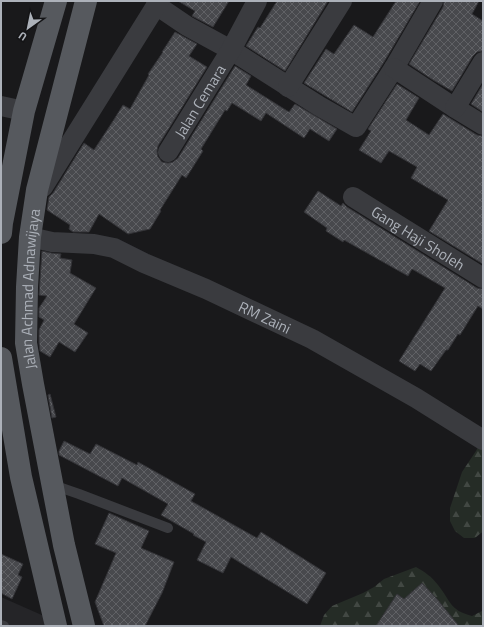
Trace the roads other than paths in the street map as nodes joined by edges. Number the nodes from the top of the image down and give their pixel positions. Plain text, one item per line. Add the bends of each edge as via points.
1 (56, 1) edge
2 (86, 1) edge
3 (257, 1) edge
4 (342, 1) edge
5 (433, 1) edge
6 (158, 3) edge
7 (231, 50) junction
8 (483, 62) edge
9 (394, 68) junction
10 (288, 86) junction
11 (1, 106) edge
12 (455, 108) junction
13 (24, 111) junction
14 (483, 125) edge
15 (168, 152) dead end
16 (37, 190) junction
17 (353, 197) dead end
18 (1, 233) edge
19 (30, 237) junction
20 (483, 278) edge
21 (1, 358) edge
22 (483, 440) edge
23 (53, 485) junction
24 (168, 528) dead end
25 (1, 625) edge
26 (4, 626) edge
27 (56, 626) edge
28 (84, 626) edge

1 - 13 main road, Jalan Achmad Adnawijaya
2 - 16 main road, Jalan Achmad Adnawijaya
3 - 7 street, Jalan Cemara
4 - 10 street
5 - 9 street
6 - 7 street via 187,26
6 - 16 street via 43,187
7 - 10 street
7 - 15 street, Jalan Cemara
8 - 12 street
9 - 10 street via 356,127
9 - 12 street
11 - 13 street
12 - 14 street
13 - 18 main road, Jalan Achmad Adnawijaya
16 - 19 main road, Jalan Achmad Adnawijaya
17 - 20 street, Gang Haji Sholeh
19 - 22 street, RM Zaini via 52,242 94,244 114,248 312,339 416,398
19 - 23 main road, Jalan Achmad Adnawijaya via 26,287 26,343
21 - 27 main road, Jalan Achmad Adnawijaya via 21,477
23 - 24 lane
23 - 28 main road, Jalan Achmad Adnawijaya via 64,545
25 - 26 lane

